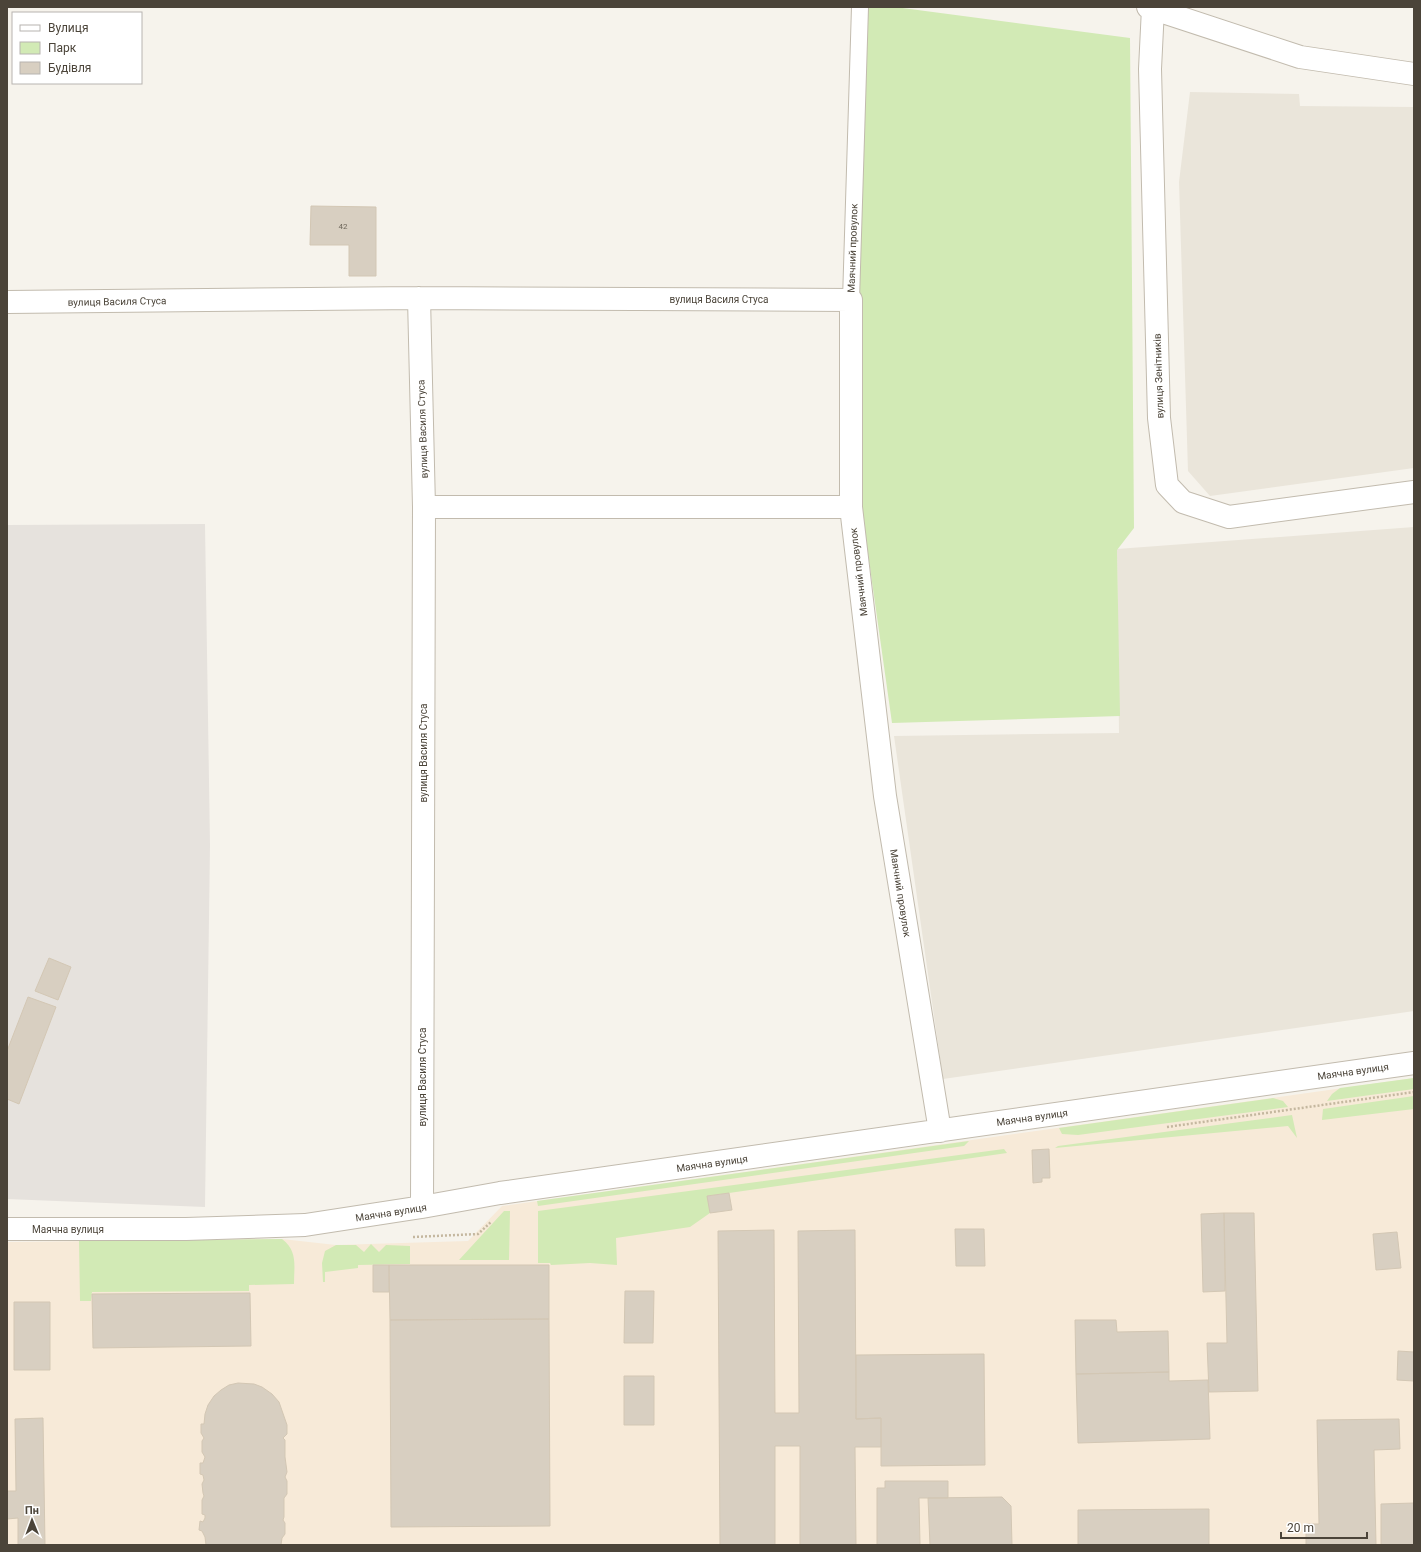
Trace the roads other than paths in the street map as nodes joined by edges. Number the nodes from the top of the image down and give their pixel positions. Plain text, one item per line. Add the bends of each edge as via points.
1 (860, 7) edge
2 (1150, 7) edge
3 (1414, 74) edge
4 (419, 298) junction
5 (850, 300) junction
6 (7, 302) edge
7 (1414, 492) edge
8 (424, 507) junction
9 (850, 507) junction
10 (1414, 1063) edge
11 (940, 1131) junction
12 (422, 1207) junction
13 (7, 1229) edge

1 - 5 lane, Маячний провулок
2 - 3 street via 1300,57
2 - 7 street, вулиця Зенітників via 1158,418 1167,485 1183,502 1229,517
4 - 5 street, вулиця Василя Стуса
4 - 6 street, вулиця Василя Стуса
4 - 8 street, вулиця Василя Стуса
5 - 9 street, Маячний провулок
8 - 9 street
8 - 12 street, вулиця Василя Стуса
9 - 11 street, Маячний провулок via 885,796
10 - 11 street, Маячна вулиця
11 - 12 street, Маячна вулиця via 508,1192
12 - 13 street, Маячна вулиця via 305,1225 186,1229

